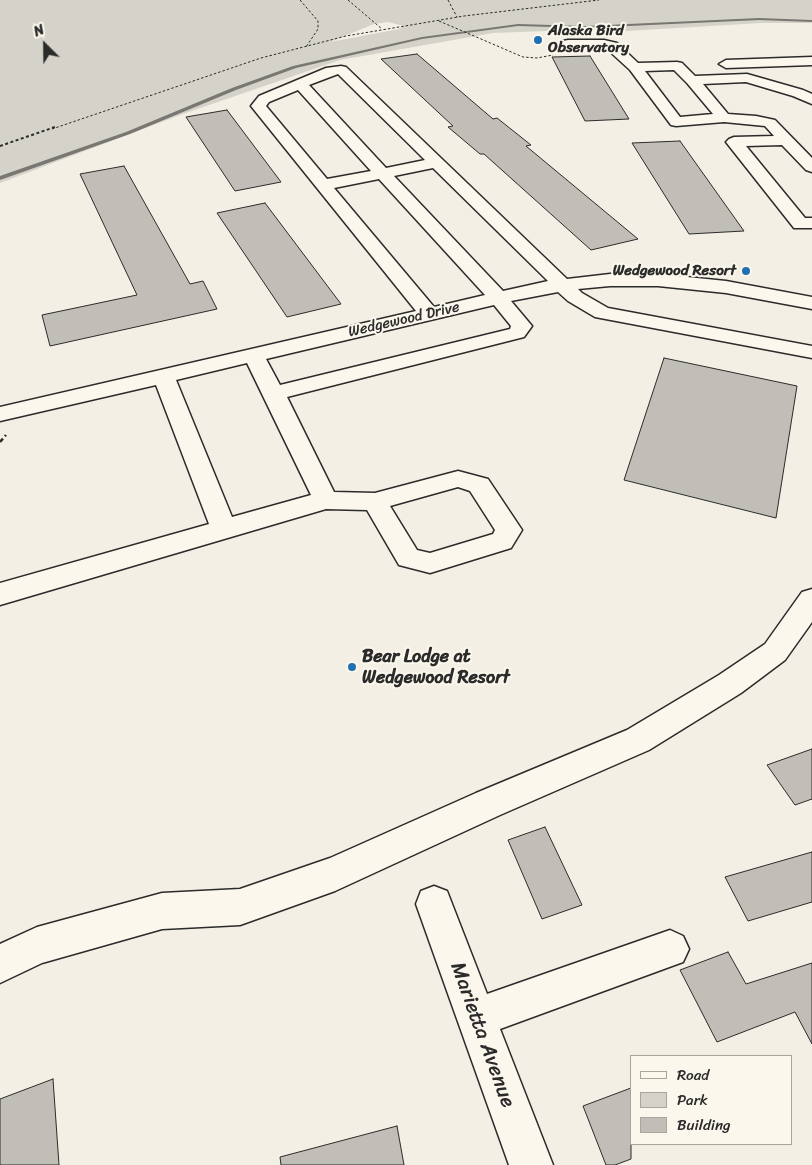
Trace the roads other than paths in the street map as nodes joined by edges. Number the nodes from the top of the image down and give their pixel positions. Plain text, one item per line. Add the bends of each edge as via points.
1 (568, 44) dead end
2 (809, 63) edge
3 (715, 65) dead end
4 (676, 66) junction
5 (696, 66) dead end
6 (635, 67) junction
7 (747, 78) junction
8 (692, 80) junction
9 (300, 84) junction
10 (798, 93) junction
11 (812, 100) edge
12 (724, 118) junction
13 (788, 140) junction
14 (436, 163) junction
15 (812, 166) edge
16 (382, 174) junction
17 (323, 185) junction
18 (812, 223) edge
19 (562, 286) junction
20 (498, 298) junction
21 (812, 303) edge
22 (429, 314) junction
23 (812, 352) edge
24 (253, 355) junction
25 (164, 376) junction
26 (274, 393) junction
27 (0, 414) edge
28 (326, 500) junction
29 (375, 502) junction
30 (224, 529) junction
31 (0, 594) edge
32 (812, 600) edge
33 (434, 904) dead end
34 (670, 949) dead end
35 (0, 964) edge
36 (476, 1018) junction
37 (531, 1165) edge

1 - 6 street via 612,46
2 - 3 street
4 - 5 street
4 - 6 street
4 - 8 street
6 - 12 street via 676,122
7 - 8 street
7 - 10 street
7 - 10 street via 790,76
8 - 12 street
9 - 14 street via 341,70
9 - 16 street
9 - 17 street via 264,99 258,106
10 - 11 street
12 - 13 street via 770,123
13 - 15 street
13 - 18 street via 734,142 800,224
14 - 16 street
14 - 19 street
16 - 17 street
16 - 20 street
17 - 22 street
19 - 20 street, Wedgewood Drive
19 - 21 street, Wedgewood Drive via 610,280 658,280 726,287
19 - 23 street via 602,313
20 - 22 street, Wedgewood Drive
20 - 26 street via 522,326 517,334
22 - 24 street, Wedgewood Drive
24 - 25 street, Wedgewood Drive
24 - 26 street
25 - 27 street, Wedgewood Drive
25 - 30 street
26 - 28 street
28 - 29 street
28 - 30 street
29 - 29 street via 408,558 430,562 502,541 510,530 479,485 458,479
30 - 31 street
32 - 35 street via 775,652 730,684 638,740 335,874 240,907 162,911 37,946
33 - 36 street, Marietta Avenue
34 - 36 street
36 - 37 street, Marietta Avenue

